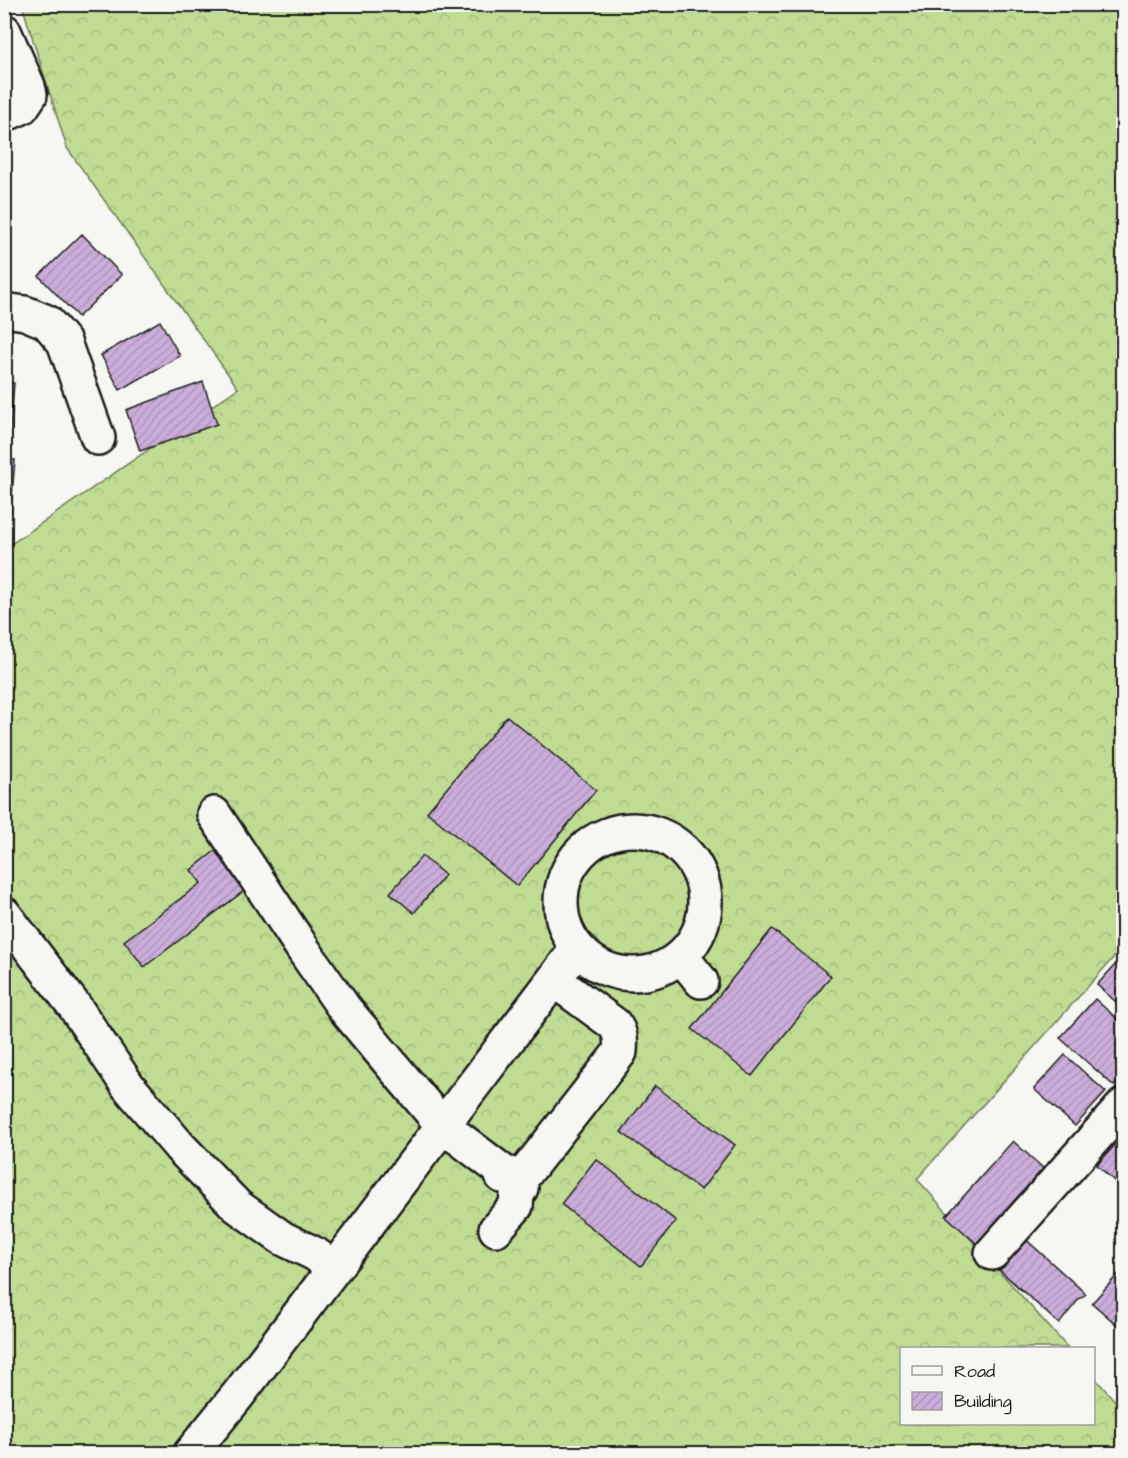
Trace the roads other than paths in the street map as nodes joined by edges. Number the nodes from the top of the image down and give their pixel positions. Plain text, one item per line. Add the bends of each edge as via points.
1 (4, 31) edge
2 (4, 115) edge
3 (4, 310) edge
4 (98, 438) dead end
5 (214, 814) dead end
6 (4, 914) edge
7 (577, 949) junction
8 (554, 980) junction
9 (1124, 1105) edge
10 (442, 1126) junction
11 (514, 1183) junction
12 (496, 1229) dead end
13 (992, 1253) dead end
14 (334, 1268) junction
15 (190, 1454) edge

1 - 2 street via 30,95 22,107
3 - 4 street via 47,322 64,342
5 - 10 street via 344,1008
6 - 14 street via 75,1007 128,1086 180,1147 237,1206
7 - 7 street via 565,928 561,903 564,879 577,857 579,845 618,832 643,830 666,838 686,853 699,872 705,894 704,917 691,968 639,975 616,973 595,964
7 - 8 street
8 - 10 street
8 - 11 street via 614,1024 619,1031 620,1052
9 - 13 street
10 - 11 street
10 - 14 street
11 - 12 street via 516,1206
14 - 15 street

